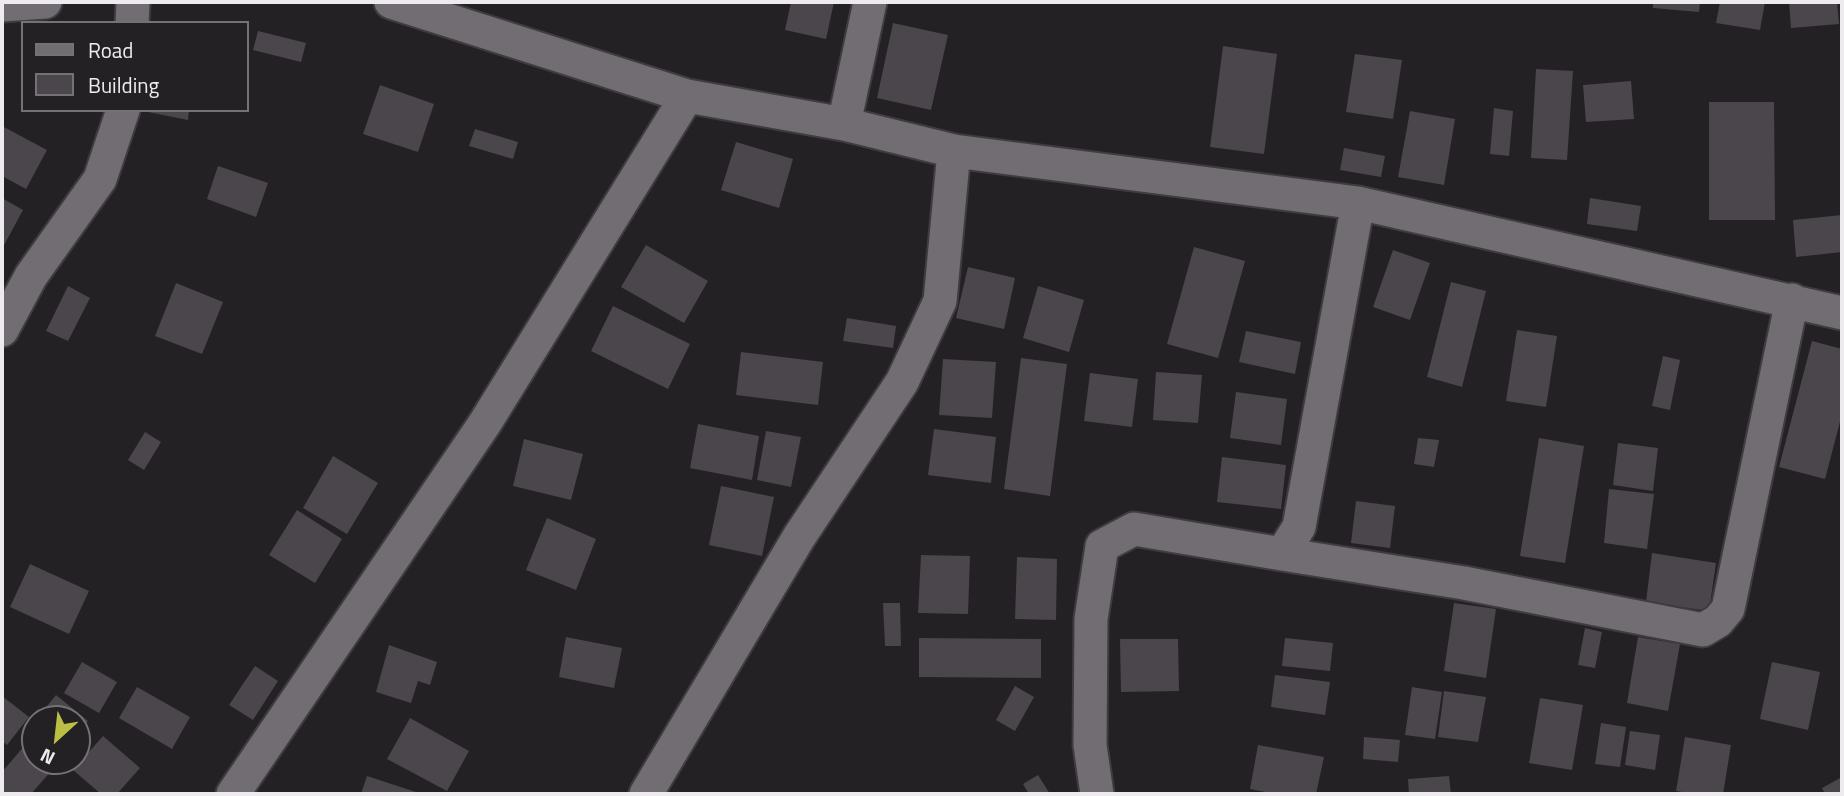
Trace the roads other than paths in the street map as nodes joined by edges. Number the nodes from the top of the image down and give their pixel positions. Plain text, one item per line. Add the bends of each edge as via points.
1 (45, 2) edge
2 (133, 2) edge
3 (391, 2) edge
4 (870, 2) edge
5 (2, 5) edge
6 (132, 21) edge
7 (687, 96) junction
8 (122, 112) edge
9 (844, 124) junction
10 (954, 152) junction
11 (1357, 202) junction
12 (1791, 300) junction
13 (1842, 313) edge
14 (2, 330) edge
15 (1282, 554) junction
16 (233, 794) edge
17 (646, 794) edge
18 (1097, 794) edge

1 - 5 street
2 - 6 street
3 - 7 street
4 - 9 street
7 - 9 street
7 - 16 street via 485,423
8 - 14 street via 100,179 31,276
9 - 10 street
10 - 11 street
10 - 17 street via 940,301 902,382 799,537
11 - 12 street
11 - 15 street via 1299,527
12 - 13 street
12 - 15 street via 1728,609 1703,630 1464,583
15 - 18 street via 1134,529 1102,546 1091,620 1090,745

